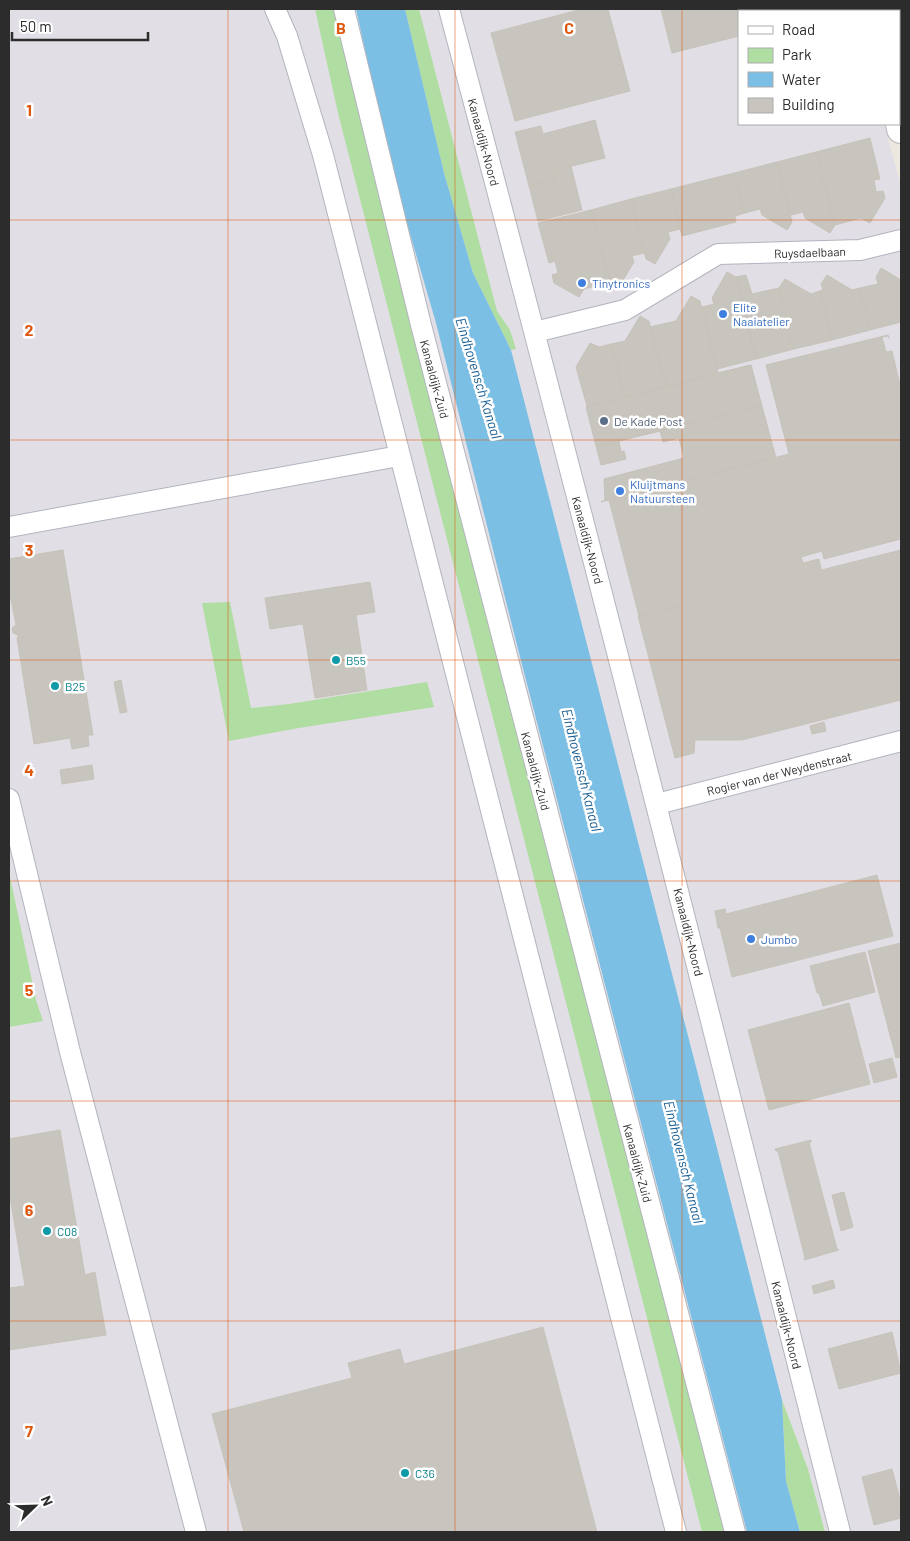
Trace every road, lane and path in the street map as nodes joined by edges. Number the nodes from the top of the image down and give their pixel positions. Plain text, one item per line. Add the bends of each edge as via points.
1 (275, 9) edge
2 (344, 9) edge
3 (449, 9) edge
4 (901, 240) edge
5 (535, 332) junction
6 (399, 456) junction
7 (9, 527) edge
8 (901, 741) edge
9 (657, 804) junction
10 (10, 810) edge
11 (196, 1532) edge
12 (676, 1532) edge
13 (735, 1532) edge
14 (840, 1532) edge

1 - 6 street via 287,36 322,156
2 - 13 street, Kanaaldijk-Zuid via 421,325
3 - 5 street, Kanaaldijk-Noord
4 - 5 street, Ruysdaelbaan via 860,250 718,254 625,310
5 - 9 street, Kanaaldijk-Noord
6 - 7 street
6 - 12 street
8 - 9 street, Rogier van der Weydenstraat
9 - 14 street, Kanaaldijk-Noord
10 - 11 street via 67,1042

